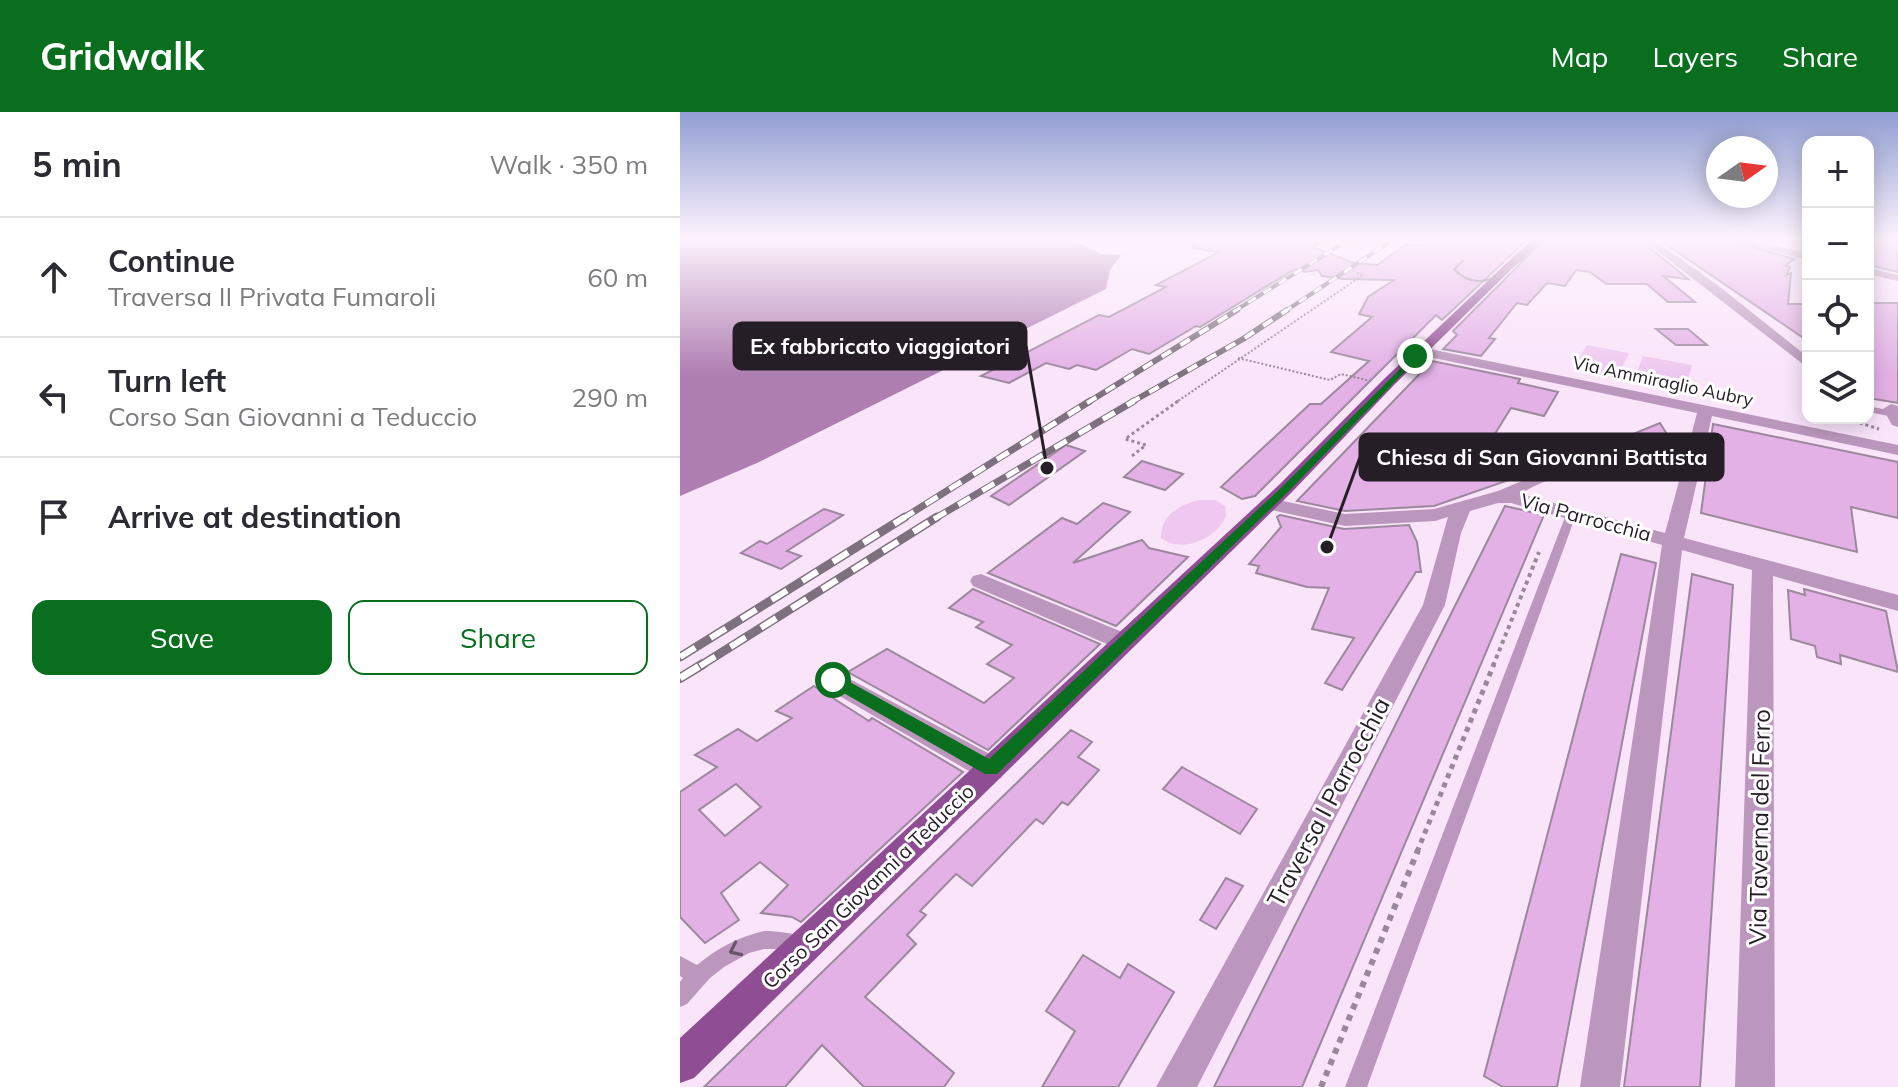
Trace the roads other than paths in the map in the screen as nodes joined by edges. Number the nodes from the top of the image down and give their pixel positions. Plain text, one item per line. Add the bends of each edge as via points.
1 (1489, 284) edge
2 (1709, 284) edge
3 (1420, 351) junction
4 (1802, 359) edge
5 (1706, 410) junction
6 (1874, 410) edge
7 (1897, 416) edge
8 (1846, 424) edge
9 (1853, 434) junction
10 (1682, 445) dead end
11 (1898, 450) edge
12 (1503, 496) junction
13 (1269, 504) junction
14 (1461, 509) junction
15 (1572, 512) junction
16 (1673, 541) junction
17 (1763, 566) junction
18 (981, 581) dead end
19 (1898, 603) edge
20 (1124, 642) junction
21 (833, 680) dead end
22 (991, 769) junction
23 (805, 948) junction
24 (688, 971) edge
25 (680, 997) edge
26 (680, 1064) edge
27 (1176, 1087) edge
28 (1356, 1087) edge
29 (1600, 1087) edge
30 (1755, 1087) edge

1 - 3 main road, Corso San Giovanni a Teduccio
2 - 4 street
3 - 5 street, Via Ammiraglio Aubry
3 - 13 main road, Corso San Giovanni a Teduccio
5 - 9 street, Via Ammiraglio Aubry
5 - 16 street
6 - 7 lane
8 - 9 street
9 - 11 street, Via Ammiraglio Aubry
10 - 12 street via 1583,466
12 - 14 street, Via Parrocchia
12 - 15 street, Via Parrocchia
13 - 14 street, Via Parrocchia via 1345,520
13 - 20 main road, Corso San Giovanni a Teduccio
14 - 27 street, Traversa I Parrocchia via 1434,605
15 - 16 street, Via Parrocchia
15 - 28 lane
16 - 17 street, Via Parrocchia
16 - 29 street
17 - 19 street, Via Parrocchia
17 - 30 street, Via Taverna del Ferro
18 - 20 street
20 - 22 main road, Corso San Giovanni a Teduccio
21 - 22 street
22 - 23 main road, Corso San Giovanni a Teduccio
23 -> 24 lane via 789,941 748,944
23 - 26 main road, Corso San Giovanni a Teduccio
24 - 25 lane

